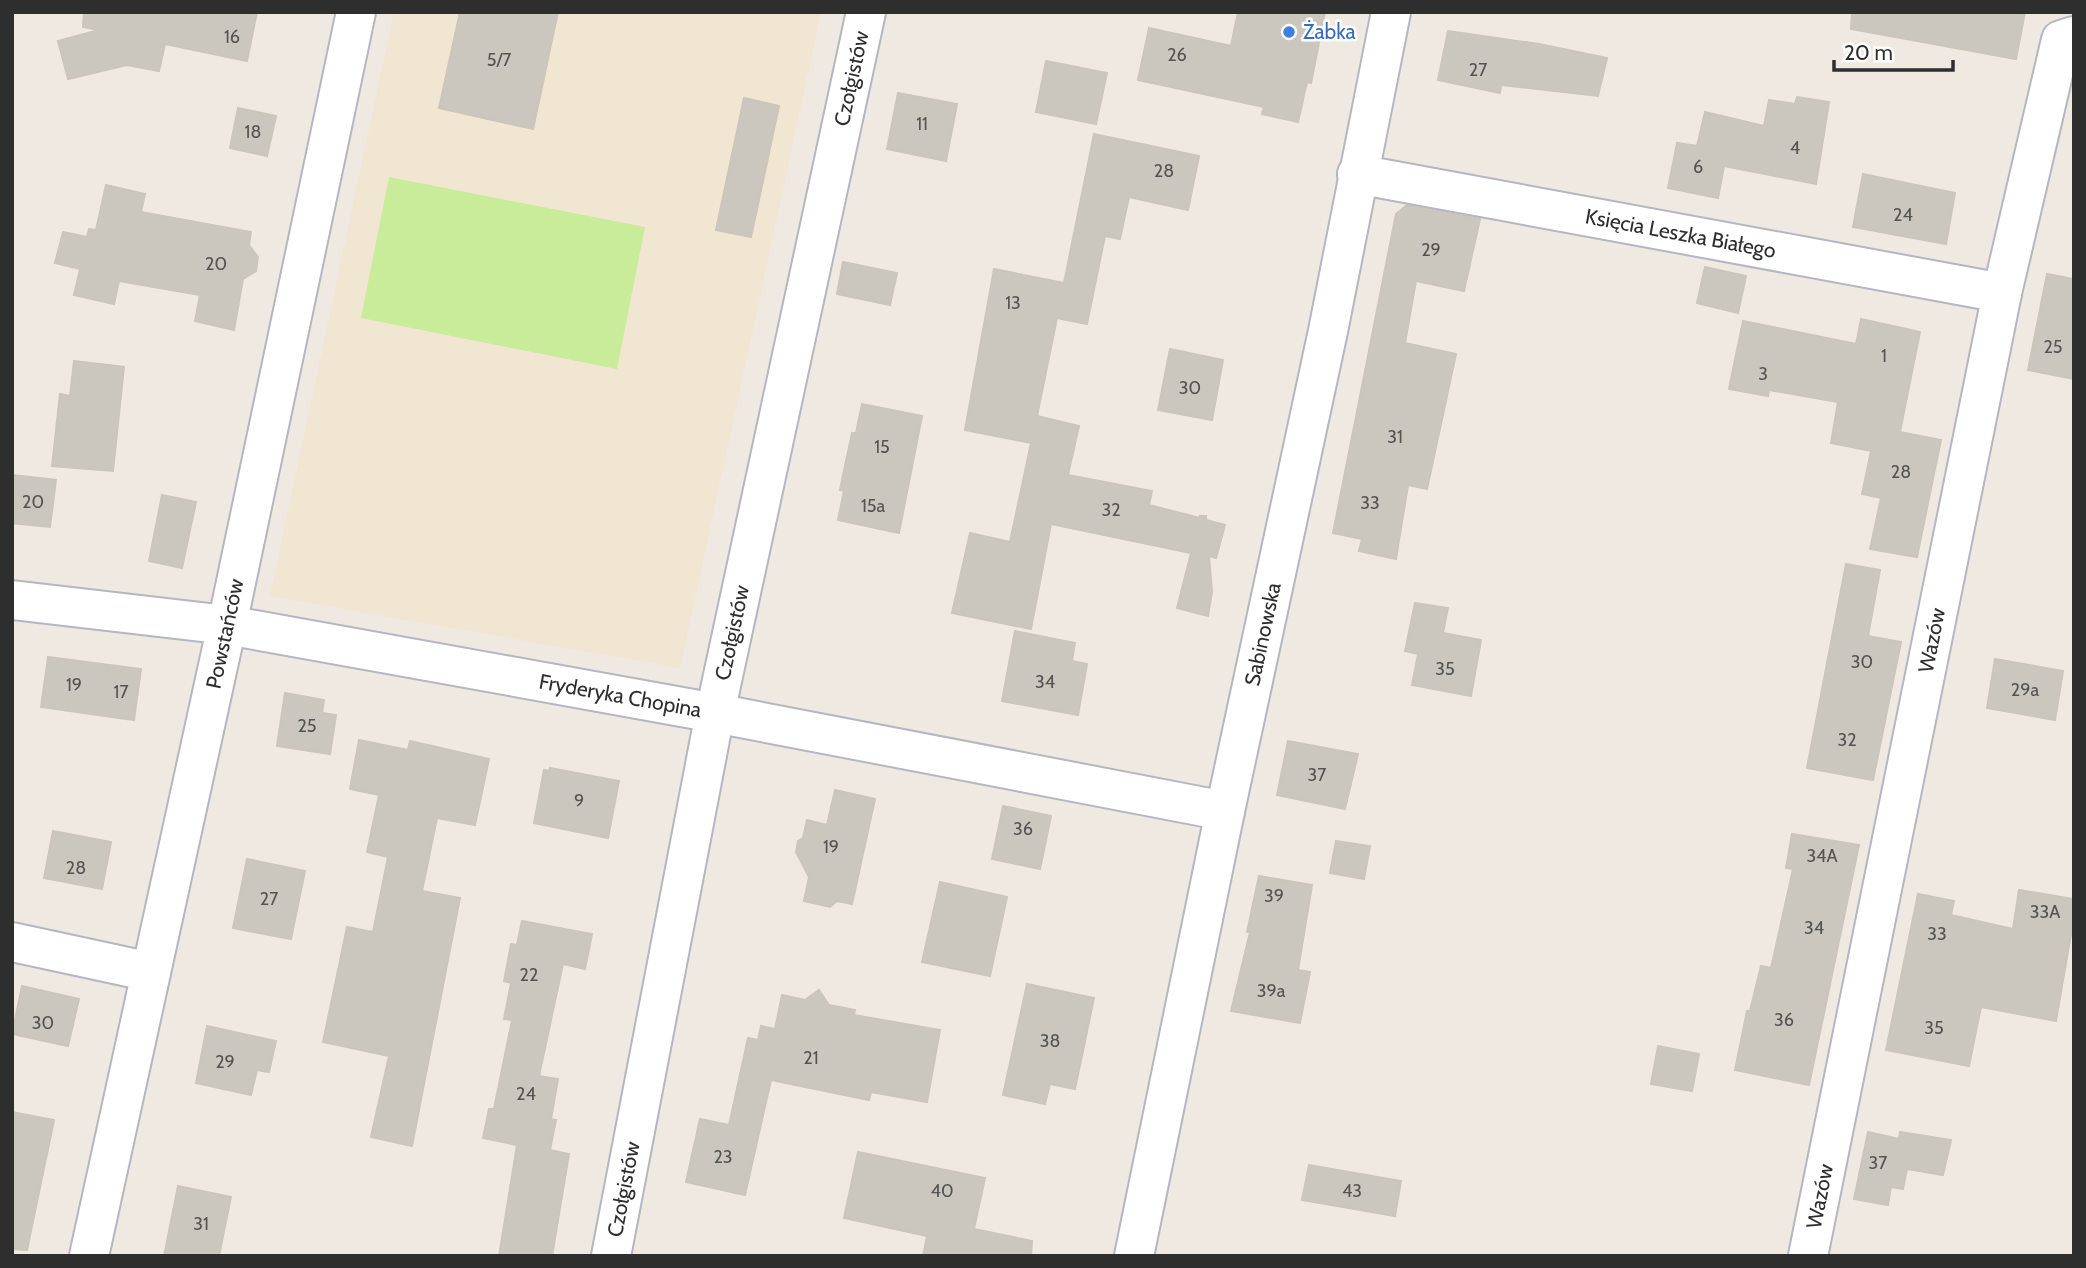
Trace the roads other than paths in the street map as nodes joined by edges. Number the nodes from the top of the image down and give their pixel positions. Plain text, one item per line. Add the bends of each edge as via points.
1 (356, 12) edge
2 (866, 12) edge
3 (1391, 12) edge
4 (2074, 36) edge
5 (1357, 174) junction
6 (2002, 293) junction
7 (12, 600) edge
8 (227, 625) junction
9 (715, 713) junction
10 (1225, 811) junction
11 (12, 942) edge
12 (151, 972) junction
13 (89, 1256) edge
14 (611, 1256) edge
15 (1134, 1256) edge
16 (1808, 1256) edge

1 - 8 street, Powstańców
2 - 9 street, Czołgistów
3 - 5 street, Sabinowska
4 - 6 street, Wazów via 2061,40
5 - 6 street, Księcia Leszka Białego
5 - 10 street, Sabinowska
6 - 16 street, Wazów
7 - 8 street, Fryderyka Chopina
8 - 9 street, Fryderyka Chopina
8 - 12 street, Powstańców
9 - 10 street, Fryderyka Chopina
9 - 14 street, Czołgistów
10 - 15 street, Sabinowska
11 - 12 street
12 - 13 street, Powstańców

